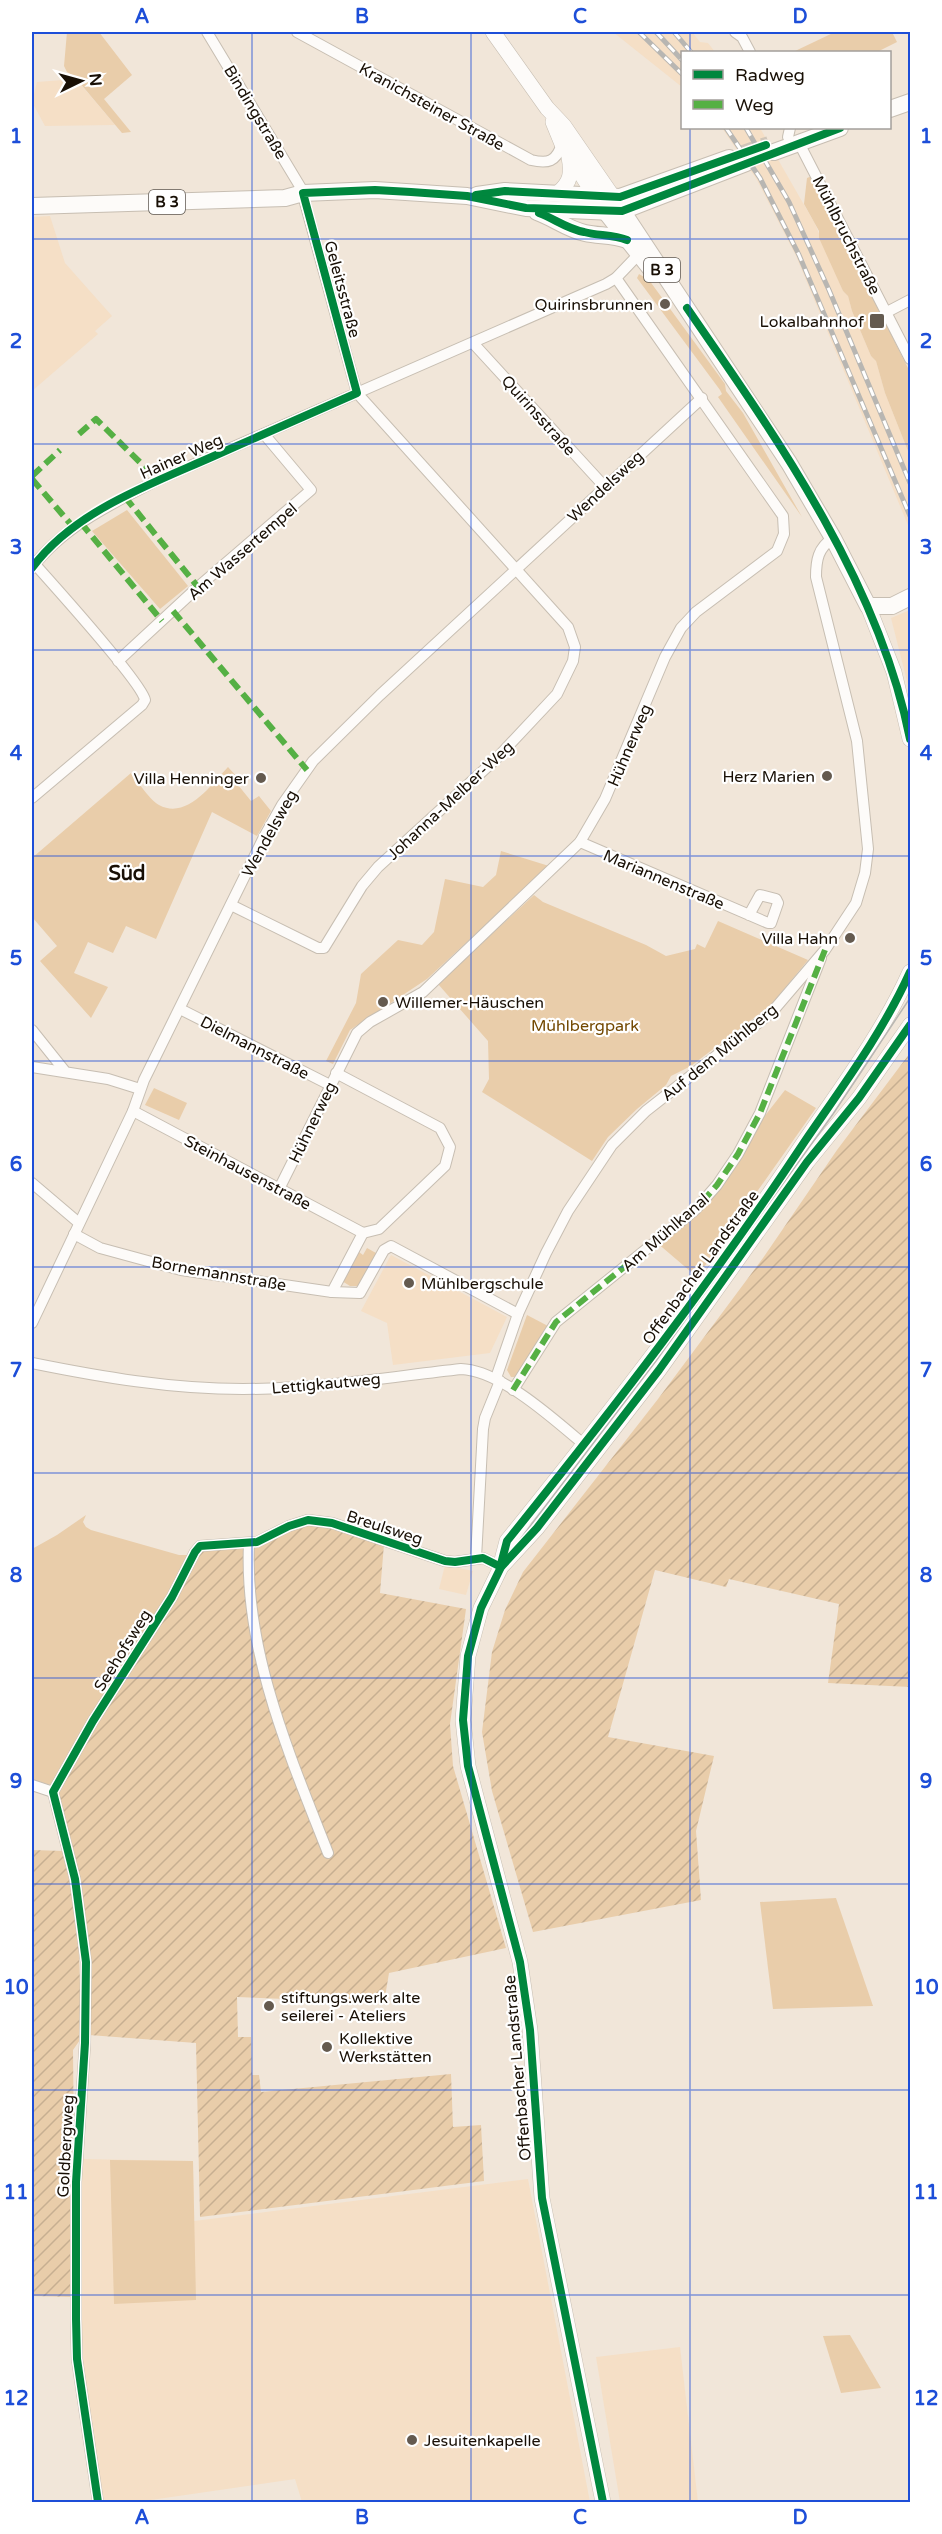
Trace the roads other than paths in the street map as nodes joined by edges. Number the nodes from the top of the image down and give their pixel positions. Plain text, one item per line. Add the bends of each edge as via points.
1 (207, 32) edge
2 (297, 32) edge
3 (493, 32) edge
4 (753, 32) edge
5 (737, 34) edge
6 (742, 51) edge
7 (749, 51) edge
8 (910, 91) edge
9 (891, 98) edge
10 (910, 102) edge
11 (547, 108) junction
12 (891, 109) edge
13 (810, 129) edge
14 (834, 129) edge
15 (792, 136) edge
16 (772, 148) tunnel mouth
17 (565, 149) junction
18 (743, 158) tunnel mouth
19 (303, 193) junction
20 (558, 193) junction
21 (32, 194) edge
22 (467, 196) junction
23 (595, 196) junction
24 (32, 206) edge
25 (613, 207) junction
26 (526, 208) junction
27 (627, 240) junction
28 (639, 255) junction
29 (616, 278) junction
30 (910, 300) edge
31 (687, 308) junction
32 (887, 312) junction
33 (473, 343) junction
34 (910, 359) edge
35 (357, 393) junction
36 (702, 398) junction
37 (264, 434) junction
38 (604, 486) junction
39 (833, 538) junction
40 (32, 564) edge
41 (517, 570) junction
42 (910, 597) edge
43 (868, 606) junction
44 (892, 606) junction
45 (879, 635) junction
46 (118, 662) junction
47 (910, 739) edge
48 (32, 798) edge
49 (580, 842) junction
50 (231, 905) junction
51 (749, 915) dead end
52 (825, 950) junction
53 (910, 972) edge
54 (180, 1009) junction
55 (910, 1025) edge
56 (32, 1030) edge
57 (32, 1066) edge
58 (64, 1070) junction
59 (336, 1072) junction
60 (330, 1085) junction
61 (140, 1089) junction
62 (830, 1105) junction
63 (133, 1111) junction
64 (843, 1116) junction
65 (32, 1183) edge
66 (279, 1189) junction
67 (79, 1223) junction
68 (363, 1233) junction
69 (74, 1234) junction
70 (332, 1292) junction
71 (518, 1314) junction
72 (32, 1323) edge
73 (32, 1363) edge
74 (498, 1380) junction
75 (513, 1390) junction
76 (589, 1450) junction
77 (249, 1544) junction
78 (227, 1545) joint
79 (476, 1558) junction
80 (501, 1567) junction
81 (32, 1785) edge
82 (53, 1792) junction
83 (328, 1853) dead end
84 (98, 2502) edge
85 (603, 2502) edge

1 - 19 street, Bindingstraße
2 - 17 street, Kranichsteiner Straße via 531,160 552,162
3 - 11 main road
4 - 5 street
5 - 6 street
5 - 7 street
8 - 9 main road
10 - 12 main road
11 - 17 main road
11 - 25 main road via 564,126
13 - 15 main road
14 - 15 main road
15 - 16 main road
15 - 32 street, Mühlbruchstraße
17 - 20 main road via 571,178
17 - 23 main road
18 - 25 main road, B 3
19 - 21 main road, B 3 via 284,189
19 - 22 main road, B 3 via 375,190
19 - 24 main road, B 3 via 285,198
19 - 35 street, Geleitsstraße
20 - 22 main road, B 3 via 505,191
20 - 23 main road, B 3
22 - 26 main road, B 3
23 - 25 main road, B 3
25 - 26 main road, B 3
25 - 27 main road, B 3
25 - 31 main road, B 3
26 - 27 main road via 572,229
27 - 28 main road, B 3
28 - 29 street, Hainer Weg
28 - 31 main road, B 3
29 - 33 street, Hainer Weg
29 - 36 street, Hühnerweg
30 - 32 street
31 - 39 main road, B 3 via 789,463
32 - 34 street, Mühlbruchstraße
33 - 35 street, Hainer Weg
33 - 38 street, Quirinsstraße
35 - 37 street, Hainer Weg
35 - 41 street, Geleitsstraße
36 - 38 street, Wendelsweg
36 - 49 street, Hühnerweg via 783,516 782,542 772,556 696,612 681,628 665,657 614,782
37 - 40 street, Hainer Weg via 125,497 74,528
37 - 46 street, Am Wassertempel via 311,490
38 - 41 street, Wendelsweg
39 - 43 main road, B 3
39 - 52 street, Auf dem Mühlberg via 822,545 816,560 816,578 856,741 868,849 856,903
40 - 46 street
41 - 50 street, Wendelsweg via 313,761 273,820
41 - 50 street, Johanna-Melber-Weg via 574,637 573,661 557,694 498,758 378,867 324,948
42 - 44 main road
43 - 44 main road
43 - 45 main road
44 - 45 main road
45 - 47 main road via 901,695
46 - 48 street via 143,692 142,705
49 - 51 street, Mariannenstraße
49 - 59 street, Hühnerweg via 423,992 361,1029
50 - 54 street, Wendelsweg
52 - 71 street, Auf dem Mühlberg via 772,1012 646,1111 612,1145 568,1211
52 - 75 street, Am Mühlkanal via 760,1113 717,1185 695,1210 556,1322
53 - 62 main road, Offenbacher Landstraße via 886,1018
54 - 60 street, Dielmannstraße
54 - 61 street, Wendelsweg
55 - 64 main road, Offenbacher Landstraße
56 - 58 street
57 - 58 street
58 - 61 street
59 - 60 street, Hühnerweg
59 - 68 street via 440,1128 450,1147 445,1166 379,1229
60 - 66 street, Hühnerweg
61 - 63 street, Wendelsweg
62 - 64 main road via 833,1114
62 - 76 main road, Offenbacher Landstraße
63 - 66 street, Steinhausenstraße
63 - 67 street, Wendelsweg
64 - 76 main road, Offenbacher Landstraße via 659,1370
65 - 67 street
66 - 68 street, Steinhausenstraße
67 - 69 street, Wendelsweg
68 - 70 street
69 - 70 street, Bornemannstraße via 100,1248 181,1270
69 - 72 street, Wendelsweg
70 - 71 street, Bornemannstraße via 358,1295 389,1246
71 - 74 street, Auf dem Mühlberg
73 - 74 street, Lettigkautweg via 137,1383 212,1388 283,1388 461,1369 476,1370
74 - 75 street, Lettigkautweg
74 - 79 street, Auf dem Mühlberg via 483,1429
75 - 76 street, Lettigkautweg
76 - 80 main road, Offenbacher Landstraße via 537,1528
77 - 78 street, Breulsweg
77 - 79 street, Breulsweg via 309,1520 332,1523 445,1561
77 - 83 street via 249,1589 263,1664 294,1767
78 - 82 street, Seehofsweg via 200,1546 195,1552 172,1597
79 - 80 street, Breulsweg
80 - 85 main road, Offenbacher Landstraße via 481,1608 472,1638 464,1688 463,1732 472,1787 520,1962 530,2030 542,2198
81 - 82 street
82 - 84 street, Goldbergweg via 75,1879 86,1962 76,2182 76,2319 77,2359

